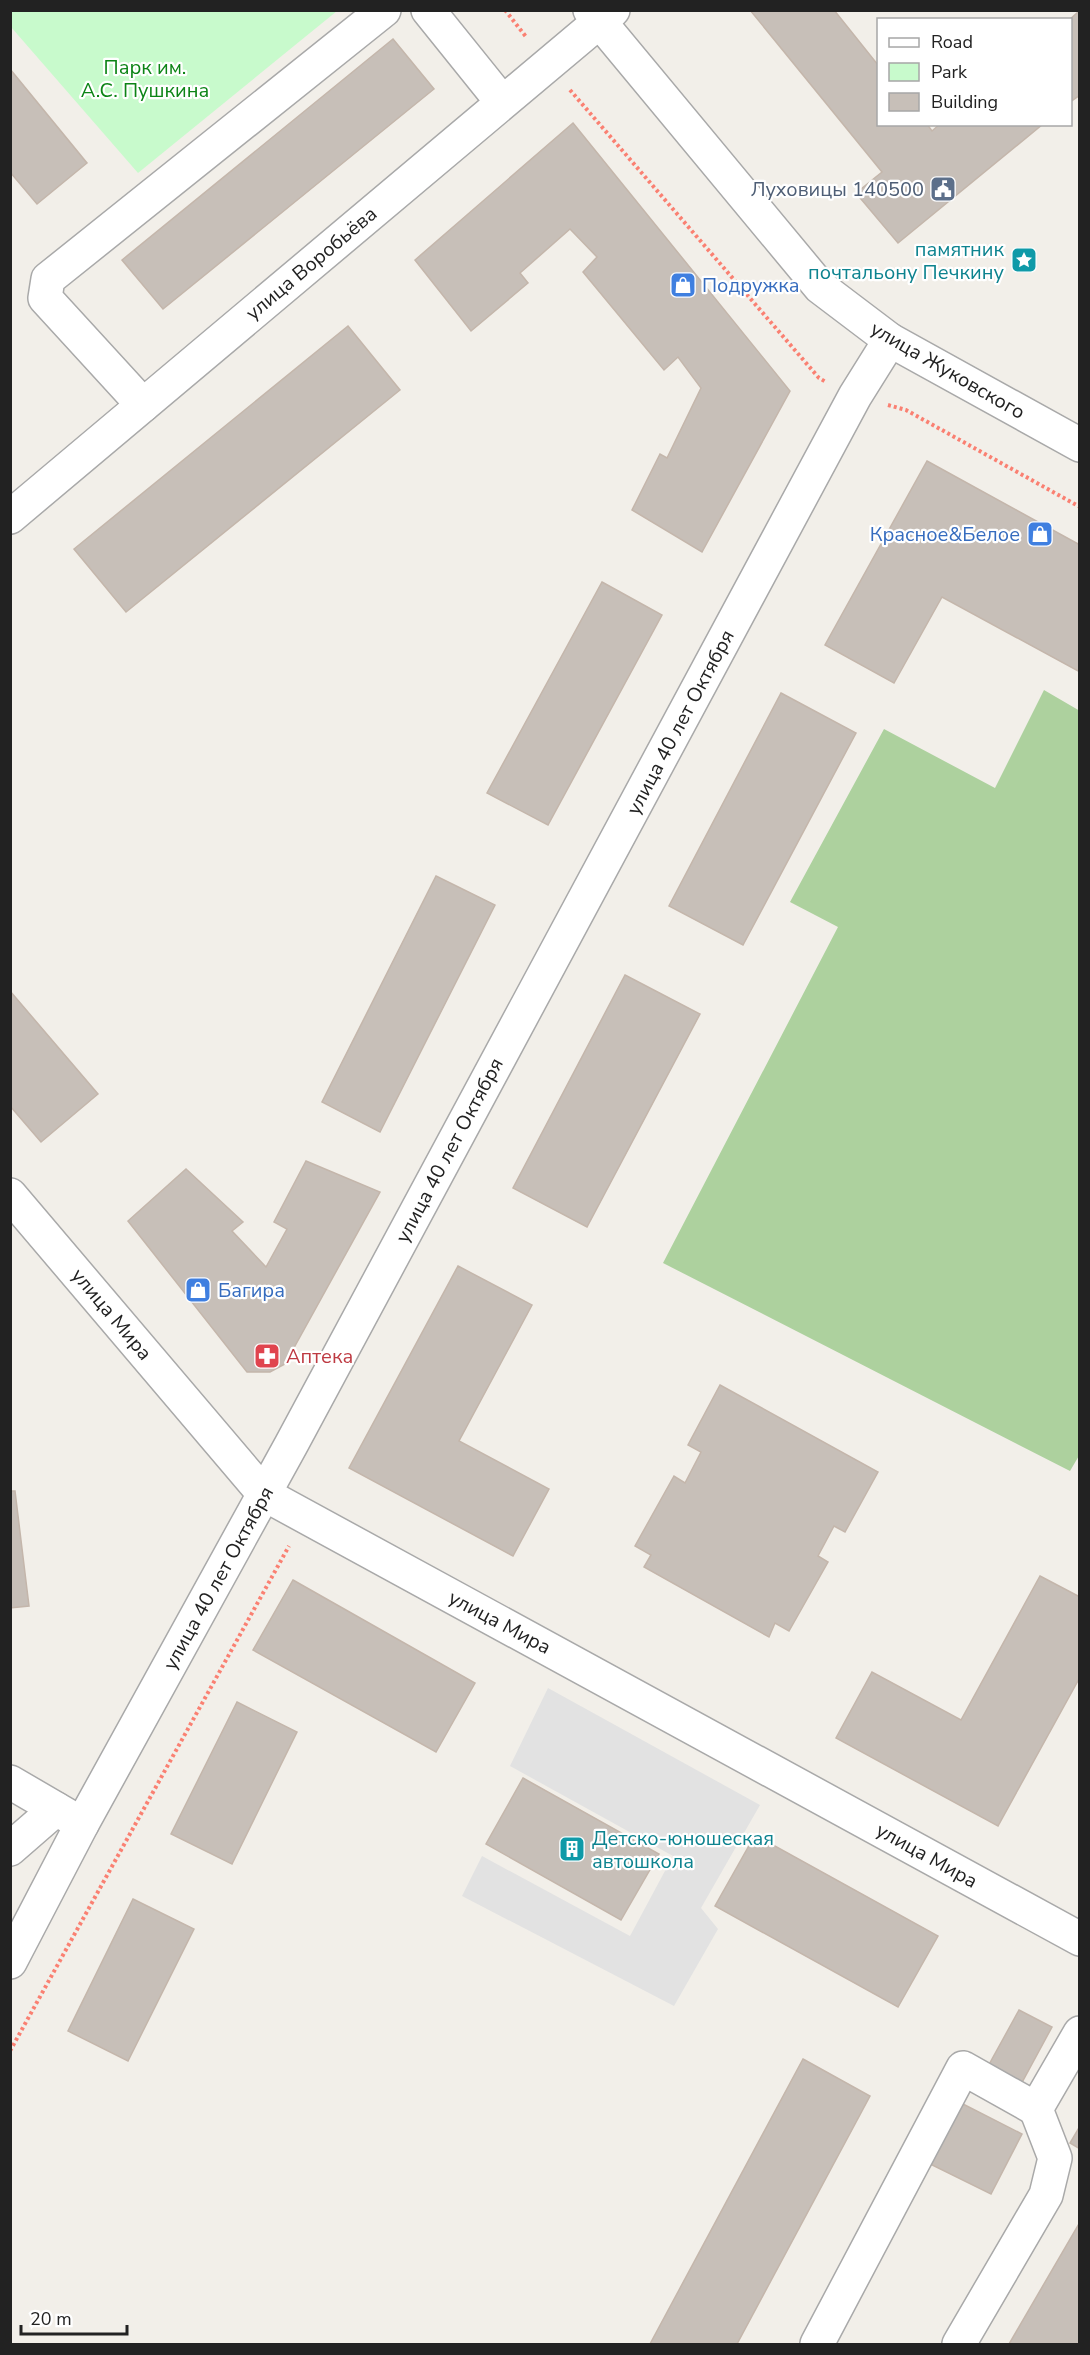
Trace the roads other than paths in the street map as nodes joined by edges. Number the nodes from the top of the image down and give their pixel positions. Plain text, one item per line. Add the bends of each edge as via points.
1 (384, 10) edge
2 (428, 10) edge
3 (600, 14) edge
4 (502, 102) junction
5 (890, 340) junction
6 (143, 405) junction
7 (1080, 446) edge
8 (10, 517) edge
9 (10, 1195) edge
10 (264, 1494) junction
11 (10, 1782) edge
12 (69, 1816) junction
13 (10, 1849) edge
14 (1080, 1939) edge
15 (10, 1962) edge
16 (1080, 2033) edge
17 (1036, 2109) junction
18 (817, 2344) edge
19 (959, 2344) edge

1 - 6 street via 48,279 45,298
2 - 4 street
3 - 4 street, улица Воробьёва
3 - 5 street, улица Жуковского via 820,287
4 - 6 street, улица Воробьёва
5 - 7 street, улица Жуковского
5 - 10 street, улица 40 лет Октября via 855,396
6 - 8 street, улица Воробьёва
9 - 10 street, улица Мира
10 - 12 street, улица 40 лет Октября
10 - 14 street, улица Мира
11 - 12 street
12 - 13 street
12 - 15 street, улица 40 лет Октября
16 - 17 street
17 - 18 street via 963,2068
17 - 19 street via 1055,2158 1046,2195

